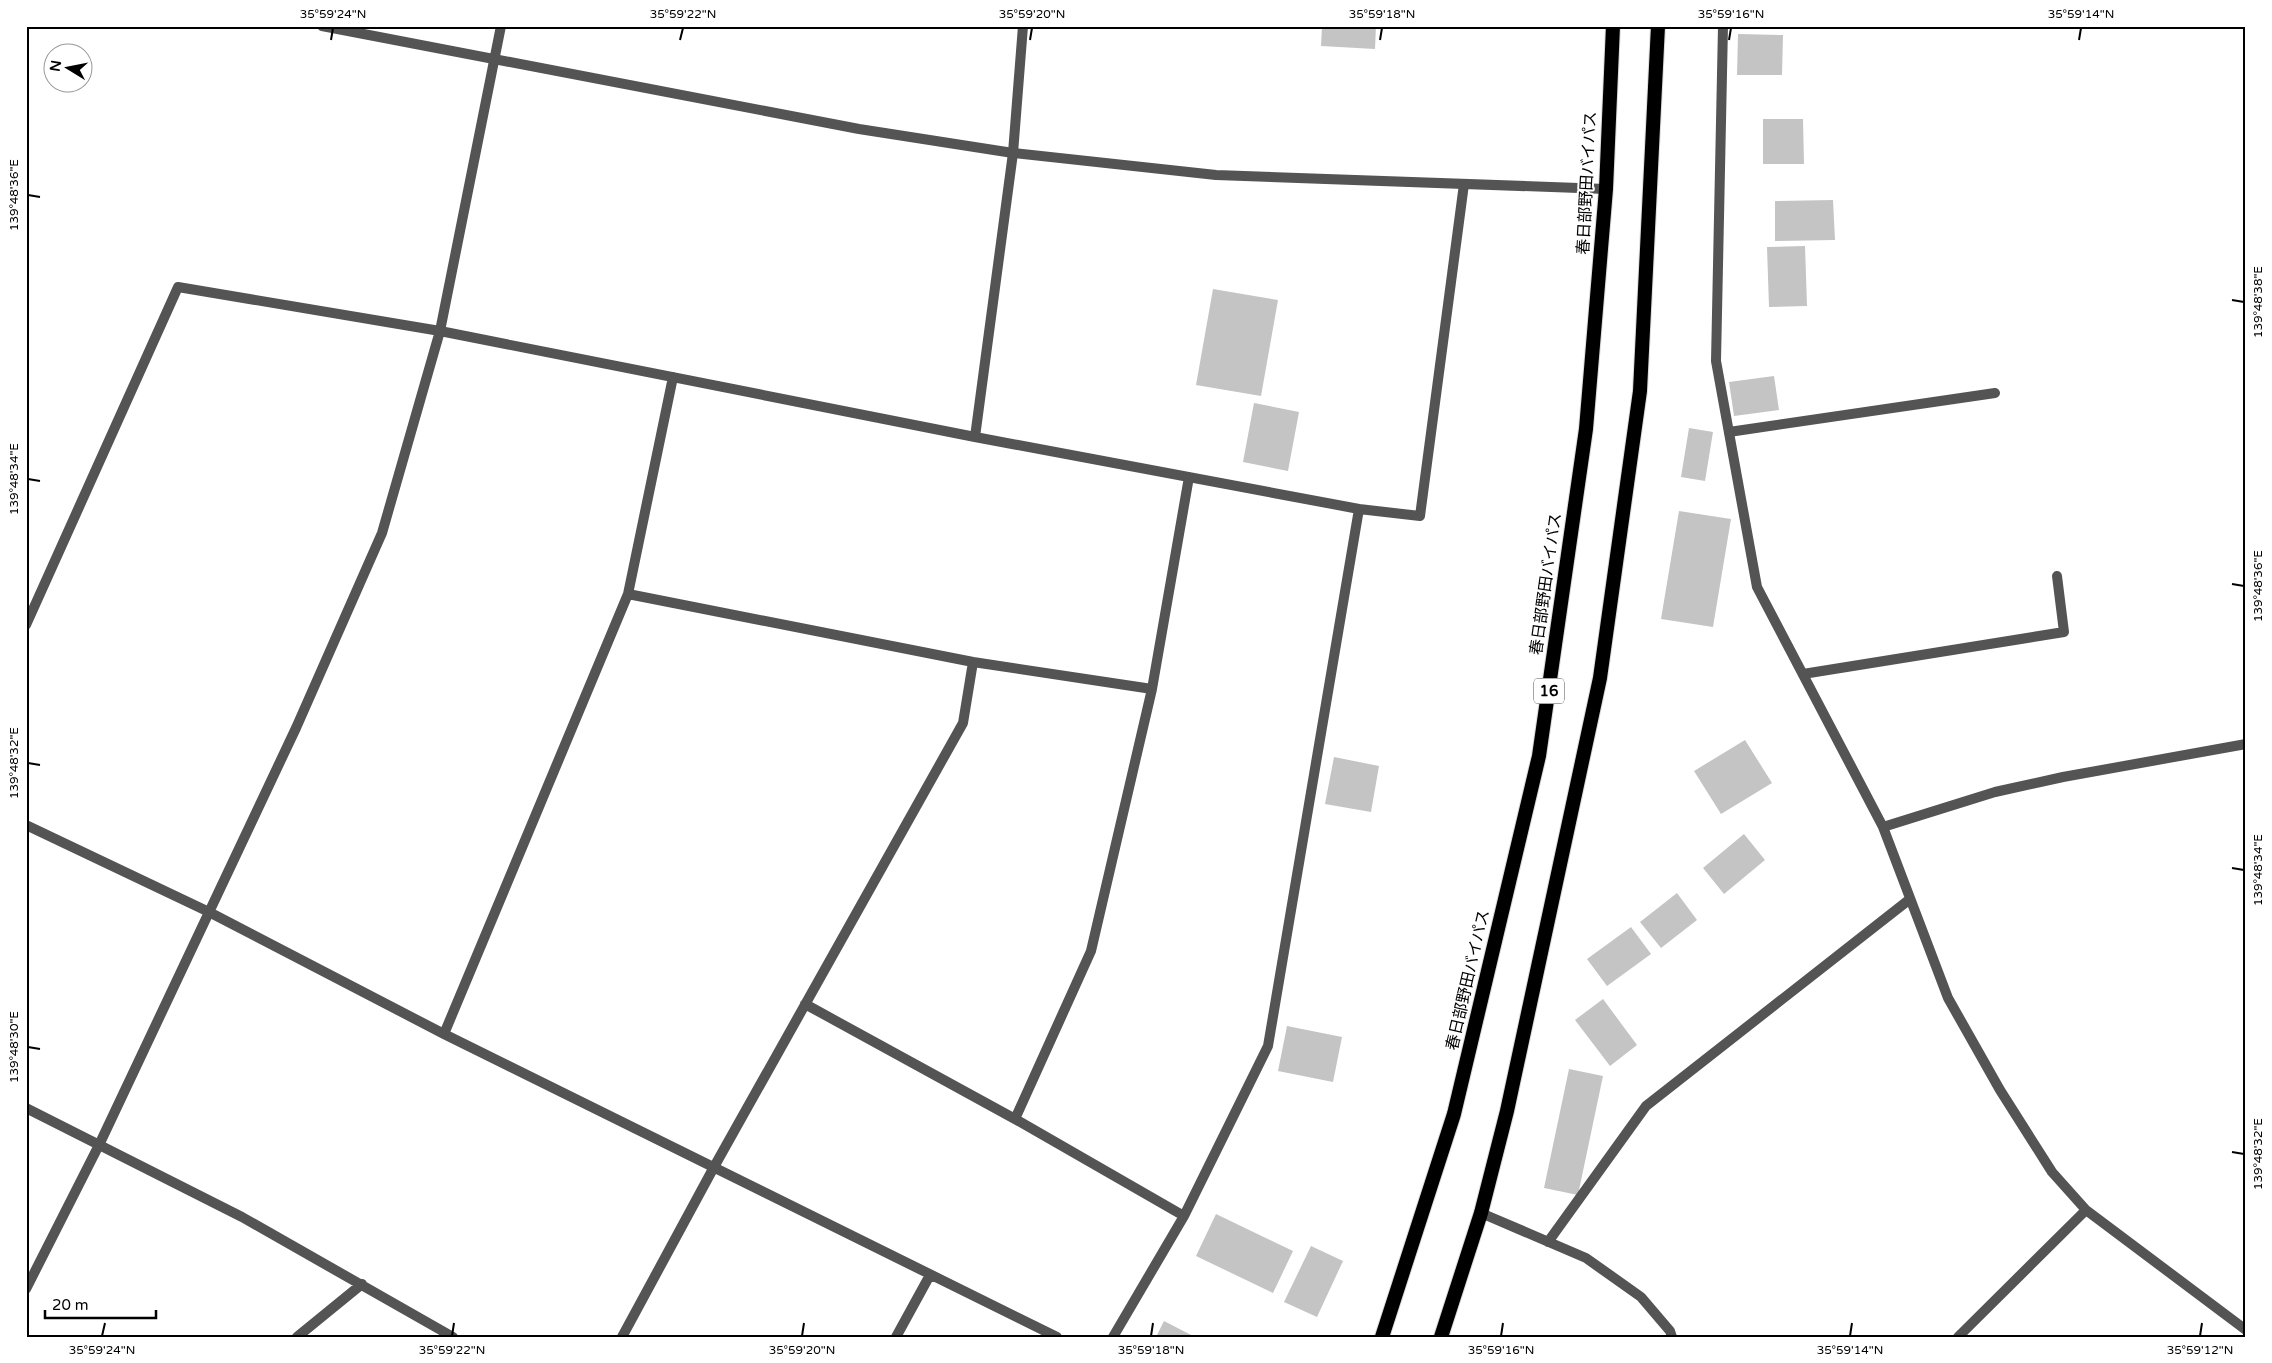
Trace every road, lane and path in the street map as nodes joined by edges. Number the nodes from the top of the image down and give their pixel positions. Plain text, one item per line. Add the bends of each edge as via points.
1 (322, 26) edge
2 (501, 26) edge
3 (1023, 26) edge
4 (1613, 26) edge
5 (1658, 26) edge
6 (1723, 26) edge
7 (494, 60) junction
8 (1013, 153) junction
9 (1464, 184) junction
10 (1606, 189) junction
11 (440, 331) junction
12 (674, 377) junction
13 (1995, 393) dead end
14 (1729, 432) junction
15 (975, 437) junction
16 (1190, 476) junction
17 (1359, 508) junction
18 (2057, 576) dead end
19 (628, 594) junction
20 (26, 625) edge
21 (973, 662) junction
22 (1803, 674) junction
23 (1152, 689) junction
24 (2246, 744) edge
25 (26, 826) edge
26 (1883, 827) junction
27 (1910, 899) junction
28 (208, 912) junction
29 (805, 1004) junction
30 (444, 1034) junction
31 (26, 1108) edge
32 (1015, 1119) junction
33 (100, 1144) junction
34 (714, 1167) junction
35 (2086, 1210) junction
36 (1480, 1213) junction
37 (1184, 1216) junction
38 (1548, 1242) junction
39 (930, 1275) junction
40 (362, 1284) junction
41 (26, 1289) edge
42 (2246, 1330) edge
43 (297, 1337) edge
44 (453, 1337) edge
45 (622, 1337) edge
46 (896, 1337) edge
47 (1057, 1337) edge
48 (1113, 1337) edge
49 (1382, 1337) edge
50 (1441, 1337) edge
51 (1672, 1337) edge
52 (1958, 1337) edge

1 - 7 street
2 - 7 street
3 - 8 street
4 - 10 highway, 春日部野田バイパス / 16
5 - 36 highway via 1640,391 1600,678 1507,1111
6 - 14 street via 1716,361
7 - 8 street via 859,129
7 - 11 street
8 - 9 street via 1216,175
8 - 15 street
9 - 10 street
9 - 17 street via 1420,516
10 - 49 highway, 春日部野田バイパス / 16 via 1586,429 1539,756 1454,1114
11 - 12 street
11 - 20 street via 178,286
11 - 28 street via 382,533 296,728
12 - 15 street
12 - 19 street
13 - 14 street
14 - 22 street via 1757,587
15 - 16 street
16 - 17 street
16 - 23 street
17 - 37 street via 1268,1046
18 - 22 street via 2064,632
19 - 21 street
19 - 30 street
21 - 23 street
21 - 29 street via 963,723
22 - 26 street
23 - 32 street via 1091,950
24 - 26 street via 1995,792
25 - 28 street
26 - 27 street
27 - 35 street via 1948,998 1990,1074 2052,1172
27 - 38 street via 1646,1106
28 - 30 street
28 - 33 street
29 - 32 street
29 - 34 street
30 - 34 street
31 - 33 street
32 - 37 street
33 - 40 street via 242,1217
33 - 41 street
34 - 39 street
34 - 45 street
35 - 42 street
35 - 52 street
36 - 38 street
36 - 50 highway
37 - 48 street
38 - 51 street via 1586,1258 1641,1297
39 - 46 street
39 - 47 street
40 - 43 street
40 - 44 street

